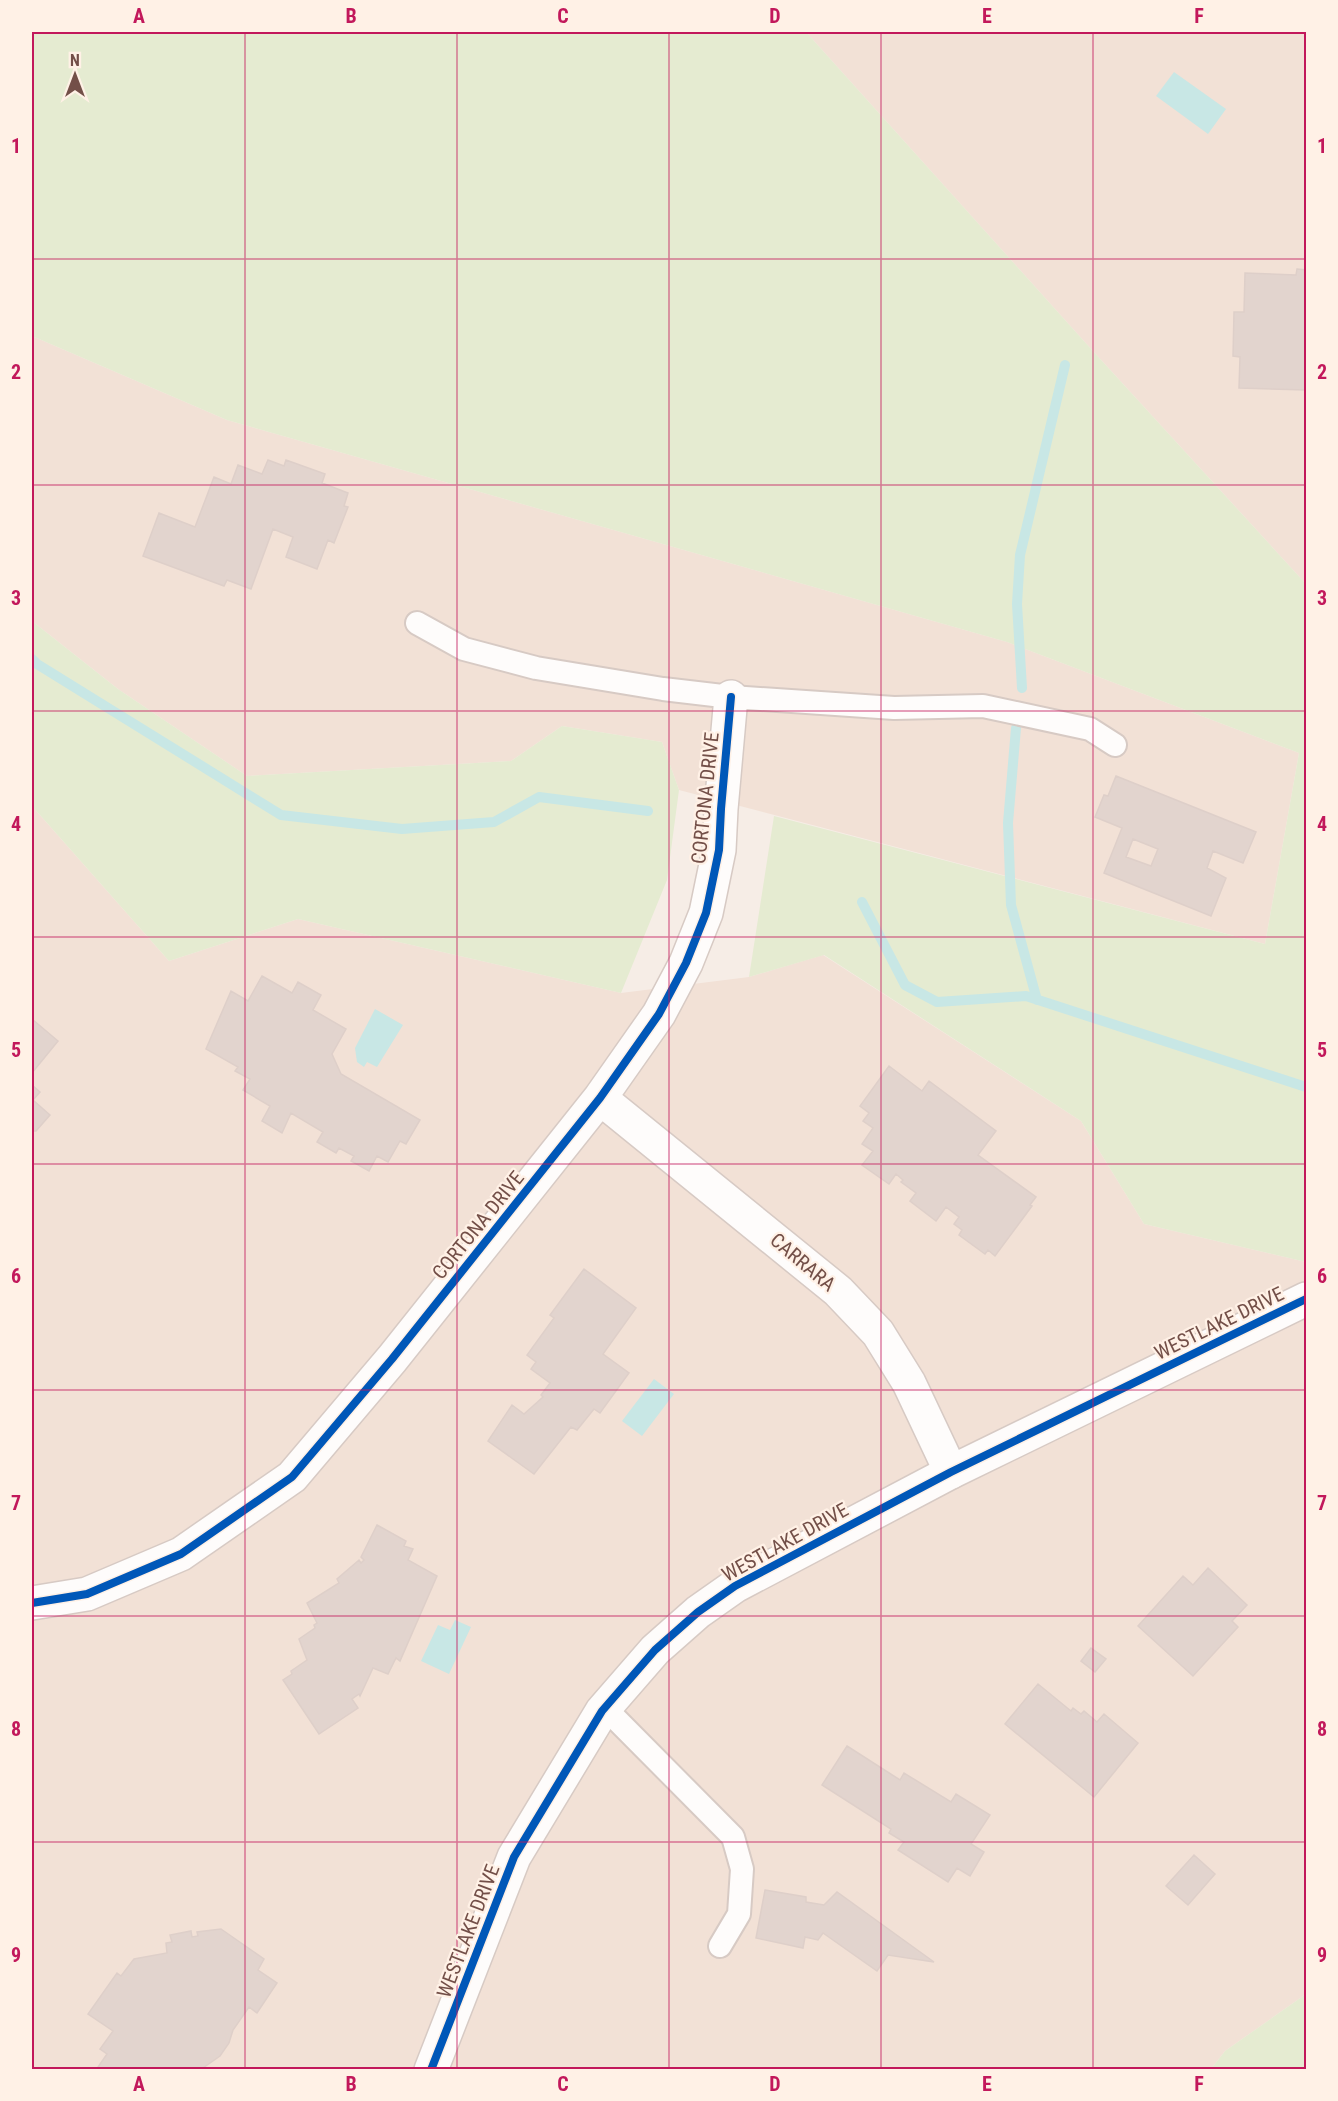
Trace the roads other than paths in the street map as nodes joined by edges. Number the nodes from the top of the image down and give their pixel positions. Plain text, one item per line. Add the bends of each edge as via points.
1 (417, 623) dead end
2 (732, 697) junction
3 (1115, 745) dead end
4 (600, 1098) junction
5 (1306, 1299) edge
6 (951, 1472) junction
7 (32, 1603) edge
8 (605, 1708) junction
9 (720, 1946) dead end
10 (431, 2070) edge

1 - 2 lane via 464,649 536,668
2 - 3 lane via 894,708 983,706 1090,729
2 - 4 street, CORTONA DRIVE via 719,850 706,913 659,1014
4 - 6 street, CARRARA via 838,1291 878,1333 909,1383
4 - 7 street, CORTONA DRIVE via 392,1359 292,1477 181,1554 87,1594
5 - 6 street, WESTLAKE DRIVE
6 - 8 street, WESTLAKE DRIVE via 735,1586 655,1650
8 - 9 lane via 733,1837 742,1869 739,1914
8 - 10 street, WESTLAKE DRIVE via 514,1857

